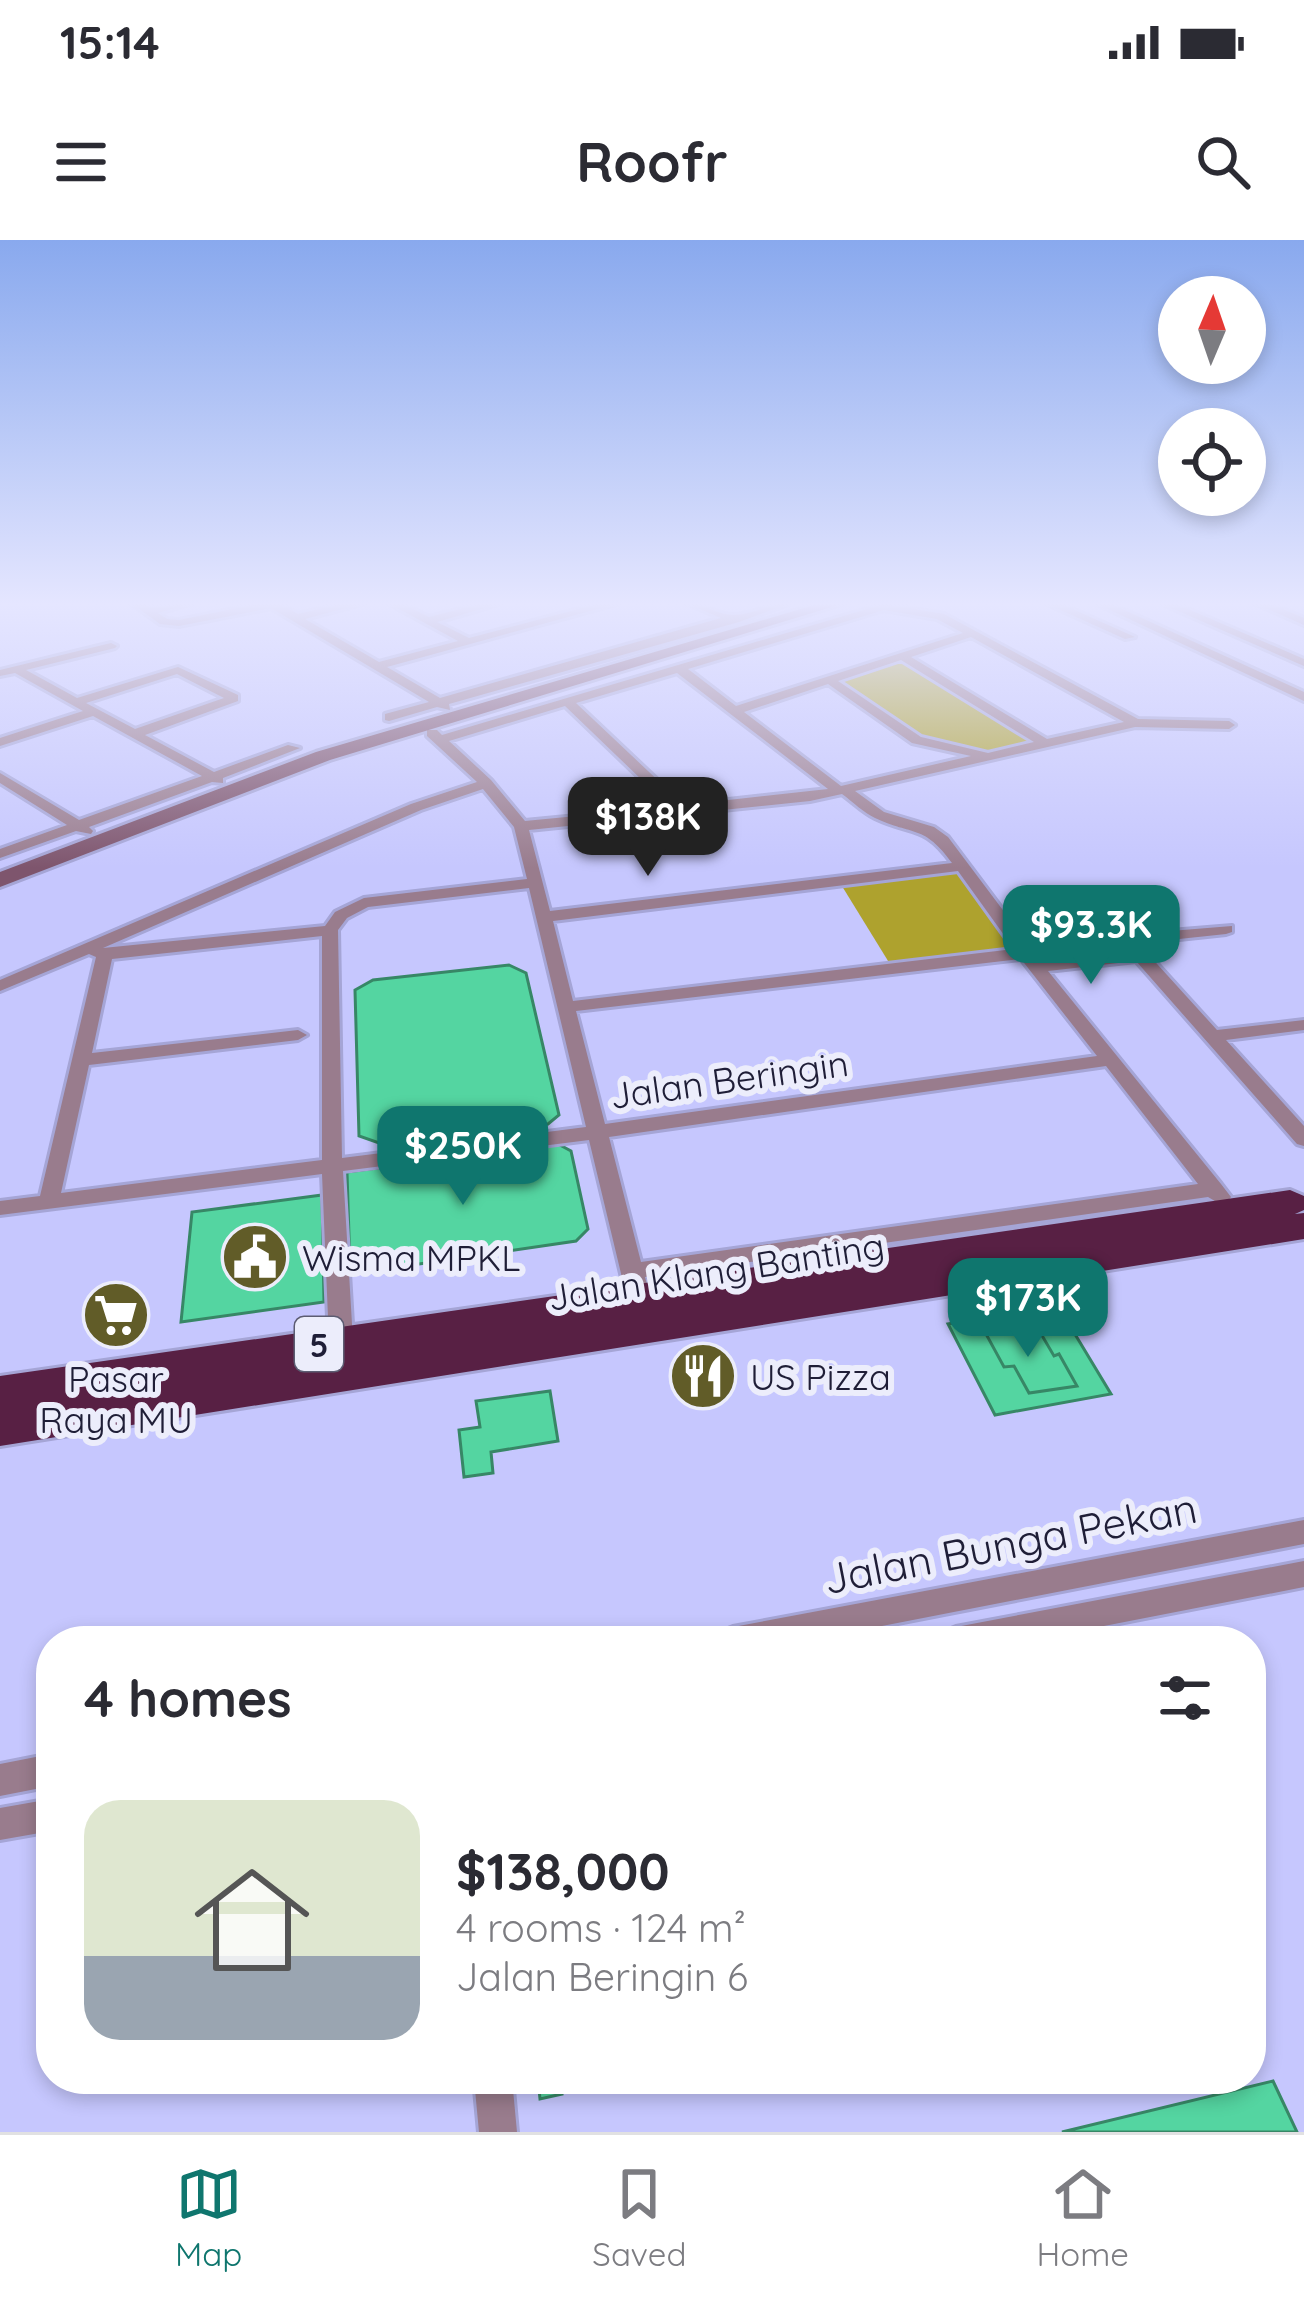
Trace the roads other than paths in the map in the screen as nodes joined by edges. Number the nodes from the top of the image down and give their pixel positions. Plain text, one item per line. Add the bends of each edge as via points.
1 (56, 691) edge
2 (112, 691) edge
3 (220, 691) edge
4 (420, 691) edge
5 (481, 691) edge
6 (535, 691) edge
7 (604, 691) edge
8 (709, 691) edge
9 (792, 691) edge
10 (846, 691) edge
11 (960, 691) edge
12 (1076, 691) edge
13 (75, 702) junction
14 (568, 702) junction
15 (440, 703) junction
16 (734, 711) junction
17 (94, 712) junction
18 (459, 713) junction
19 (389, 717) dead end
20 (1135, 723) junction
21 (423, 724) junction
22 (1229, 725) dead end
23 (134, 734) junction
24 (440, 740) junction
25 (0, 742) edge
26 (1046, 744) junction
27 (293, 748) dead end
28 (991, 757) junction
29 (211, 777) junction
30 (3, 781) edge
31 (486, 783) junction
32 (233, 788) junction
33 (842, 791) junction
34 (681, 810) junction
35 (77, 825) junction
36 (521, 826) junction
37 (100, 841) junction
38 (0, 854) edge
39 (964, 866) junction
40 (0, 880) edge
41 (536, 883) junction
42 (544, 917) junction
43 (335, 923) junction
44 (1226, 929) dead end
45 (97, 951) junction
46 (1140, 952) junction
47 (1031, 960) junction
48 (0, 986) edge
49 (567, 1007) junction
50 (1304, 1025) edge
51 (298, 1035) dead end
52 (1213, 1036) junction
53 (81, 1060) junction
54 (1110, 1060) junction
55 (598, 1132) junction
56 (1304, 1139) edge
57 (332, 1166) junction
58 (1222, 1200) junction
59 (1304, 1201) edge
60 (49, 1202) junction
61 (0, 1208) edge
62 (1304, 1226) edge
63 (639, 1298) junction
64 (340, 1341) junction
65 (0, 1393) edge
66 (0, 1428) edge
67 (1304, 1532) edge
68 (1304, 1574) edge
69 (832, 1626) edge
70 (1034, 1626) edge
71 (36, 1773) edge
72 (0, 1780) edge
73 (36, 1818) edge
74 (0, 1825) edge
75 (494, 2094) edge
76 (498, 2132) edge

1 - 13 street
2 - 13 street
3 - 23 street via 234,700
4 - 15 street
5 - 15 street
6 - 18 street
7 - 14 street
8 - 16 street
9 - 16 street
10 - 28 street via 917,740
11 - 26 street
12 - 20 street
13 - 17 street
14 - 24 street
14 - 34 street
15 - 18 street
15 - 19 street
16 - 33 street
17 - 23 street
17 - 25 street
18 - 21 street
20 - 22 street
20 - 26 street
21 - 24 street
21 - 32 street
23 - 29 street
24 - 31 street
26 - 28 street
27 - 29 street
28 - 33 street
29 - 32 street
29 - 35 street
30 - 35 street
31 - 36 street
31 - 45 street
32 - 37 street
33 - 34 street
33 - 39 street via 879,815 935,833
34 - 36 street
35 - 37 street
35 - 38 street
36 - 41 street
37 - 40 street
39 - 42 street
39 - 47 street
41 - 42 street
41 - 43 street via 364,903
42 - 49 street
43 - 45 street
43 - 57 street
44 - 46 street via 1146,938
45 - 48 street
45 - 53 street
46 - 47 street
46 - 52 street
47 - 49 street
47 - 54 street
49 - 55 street
50 - 52 street
51 - 53 street
52 - 56 street
53 - 60 street
54 - 55 street, Jalan Beringin
54 - 58 street
55 - 57 street, Jalan Beringin
55 - 63 street
57 - 60 street, Jalan Beringin
57 - 64 street
58 - 59 highway, Jalan Klang Banting / 5
58 - 63 highway, Jalan Klang Banting / 5
60 - 61 street, Jalan Beringin
62 - 63 highway, Jalan Klang Banting / 5
63 - 64 highway, Jalan Klang Banting / 5
63 - 66 highway, Jalan Klang Banting / 5
64 - 65 highway, Jalan Klang Banting / 5
67 - 69 street, Jalan Bunga Pekan
68 - 70 street
71 - 72 street
73 - 74 street
75 - 76 street

